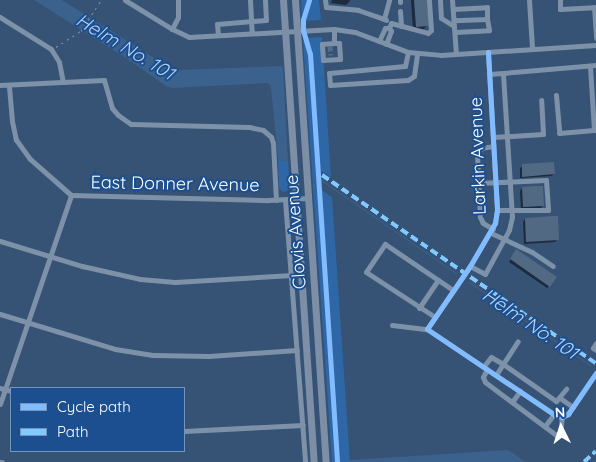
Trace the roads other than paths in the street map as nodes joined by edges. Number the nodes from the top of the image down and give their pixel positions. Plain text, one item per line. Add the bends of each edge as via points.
1 (125, 0) edge
2 (178, 0) edge
3 (250, 0) edge
4 (265, 0) edge
5 (282, 0) edge
6 (295, 0) edge
7 (325, 0) edge
8 (389, 0) edge
9 (430, 0) edge
10 (440, 0) edge
11 (452, 0) edge
12 (529, 0) edge
13 (560, 0) edge
14 (576, 0) edge
15 (593, 0) edge
16 (594, 7) junction
17 (577, 8) junction
18 (452, 9) junction
19 (400, 12) dead end
20 (0, 17) edge
21 (384, 19) junction
22 (487, 19) junction
23 (251, 22) junction
24 (454, 23) junction
25 (390, 25) junction
26 (401, 26) junction
27 (334, 29) junction
28 (172, 30) junction
29 (297, 30) junction
30 (285, 31) junction
31 (455, 32) junction
32 (252, 33) junction
33 (218, 35) junction
34 (596, 38) edge
35 (379, 41) junction
36 (331, 44) junction
37 (386, 44) junction
38 (596, 45) edge
39 (532, 48) junction
40 (408, 52) junction
41 (488, 52) junction
42 (417, 54) junction
43 (456, 54) junction
44 (593, 65) edge
45 (503, 73) junction
46 (489, 74) junction
47 (63, 82) junction
48 (0, 85) edge
49 (9, 85) junction
50 (556, 95) dead end
51 (541, 100) dead end
52 (507, 136) junction
53 (493, 137) junction
54 (493, 146) junction
55 (478, 183) junction
56 (495, 183) junction
57 (510, 183) junction
58 (70, 195) junction
59 (308, 198) junction
60 (296, 199) junction
61 (276, 200) junction
62 (285, 200) junction
63 (496, 210) junction
64 (512, 211) junction
65 (492, 231) junction
66 (505, 240) junction
67 (0, 241) edge
68 (49, 256) junction
69 (470, 266) junction
70 (553, 266) dead end
71 (292, 275) junction
72 (438, 280) junction
73 (453, 290) junction
74 (419, 308) junction
75 (0, 314) edge
76 (435, 317) junction
77 (26, 322) junction
78 (392, 325) dead end
79 (427, 329) junction
80 (518, 341) dead end
81 (596, 343) edge
82 (297, 350) junction
83 (596, 350) edge
84 (503, 364) junction
85 (485, 367) junction
86 (596, 373) edge
87 (498, 376) junction
88 (525, 379) junction
89 (2, 388) edge
90 (493, 388) junction
91 (566, 389) dead end
92 (519, 390) junction
93 (560, 398) junction
94 (512, 402) junction
95 (0, 404) edge
96 (573, 407) junction
97 (554, 414) junction
98 (562, 417) junction
99 (302, 425) junction
100 (545, 426) junction
101 (185, 432) edge
102 (305, 462) edge
103 (314, 462) edge
104 (326, 462) edge

1 - 28 street
2 - 28 street via 178,17
3 - 23 street
4 - 23 street via 266,20
5 - 30 main road, Clovis Avenue
6 - 29 main road, Clovis Avenue
7 - 21 street via 326,6 358,10
8 - 21 street
9 - 26 street via 431,30 428,33
10 - 24 street via 441,18
11 - 18 street
12 - 39 street
13 - 17 street via 560,10
14 - 17 street
15 - 16 street
16 - 17 street
16 - 34 street
18 - 22 street via 487,7
18 - 24 street
19 - 26 street
20 - 47 street via 51,49 59,62
21 - 25 street
22 - 24 street
22 - 31 street via 489,30
23 - 32 street
23 - 33 street via 217,24
24 - 31 street
25 - 26 street
25 - 35 street
25 - 37 street
27 - 29 street
27 - 35 street via 355,32
27 - 36 street
28 - 33 street via 189,36
29 - 30 street
29 - 59 main road, Clovis Avenue
30 - 32 street
30 - 60 main road, Clovis Avenue
31 - 43 street
32 - 33 street
35 - 37 street
36 - 36 street via 339,42 340,59 331,57 323,60 322,44
37 - 40 street
38 - 39 street
39 - 41 street
40 - 42 street
40 - 42 street via 405,66 329,73 330,85 408,80 414,76
41 - 43 street
41 - 46 street, Larkin Avenue
42 - 43 street
44 - 45 street
44 - 50 street via 594,130 558,134
45 - 46 street
45 - 52 street
46 - 53 street, Larkin Avenue
47 - 49 street
47 - 61 street via 104,80 112,108 132,124 263,130 271,136
48 - 49 street
49 - 58 street via 16,140 30,159
51 - 52 street via 543,134
52 - 53 street
52 - 57 street
53 - 54 street, Larkin Avenue
54 - 55 street via 478,150
54 - 56 street, Larkin Avenue
55 - 56 street
55 - 65 street via 481,221
56 - 57 street
56 - 63 street, Larkin Avenue
57 - 64 street
57 - 64 street via 546,180 548,210
58 - 61 street, East Donner Avenue
58 - 68 street
59 - 60 street, East Donner Avenue
59 - 104 main road, Clovis Avenue
60 - 62 street, East Donner Avenue
60 - 103 main road, Clovis Avenue
61 - 62 street, East Donner Avenue
62 - 71 street
63 - 64 street
63 - 65 street, Larkin Avenue
64 - 66 street via 510,230
65 - 66 street
65 - 69 street, Larkin Avenue
66 - 69 street via 485,274
66 - 70 street
67 - 68 street
68 - 71 street via 123,276 156,281
68 - 77 street
69 - 73 street, Larkin Avenue
71 - 82 street
72 - 73 street
72 - 74 street
72 - 74 street via 385,244 370,265 366,272
73 - 76 street, Larkin Avenue
74 - 76 street
75 - 77 street
76 - 79 street, Larkin Avenue
77 - 82 street via 115,349 153,355 210,356
77 - 89 street
78 - 79 street
79 - 85 street
80 - 84 street
81 - 83 street via 593,348
82 - 99 street
84 - 85 street via 491,357
84 - 87 street
84 - 88 street
85 - 87 street
85 - 90 street via 483,380
86 - 96 street
87 - 90 street
87 - 92 street
88 - 92 street
88 - 93 street via 556,400
89 - 95 street
90 - 94 street
91 - 93 street
92 - 94 street
92 - 97 street
93 - 96 street
94 - 100 street
96 - 98 street
97 - 98 street
97 - 100 street
98 - 100 street via 560,434
99 - 101 street
99 - 102 street

